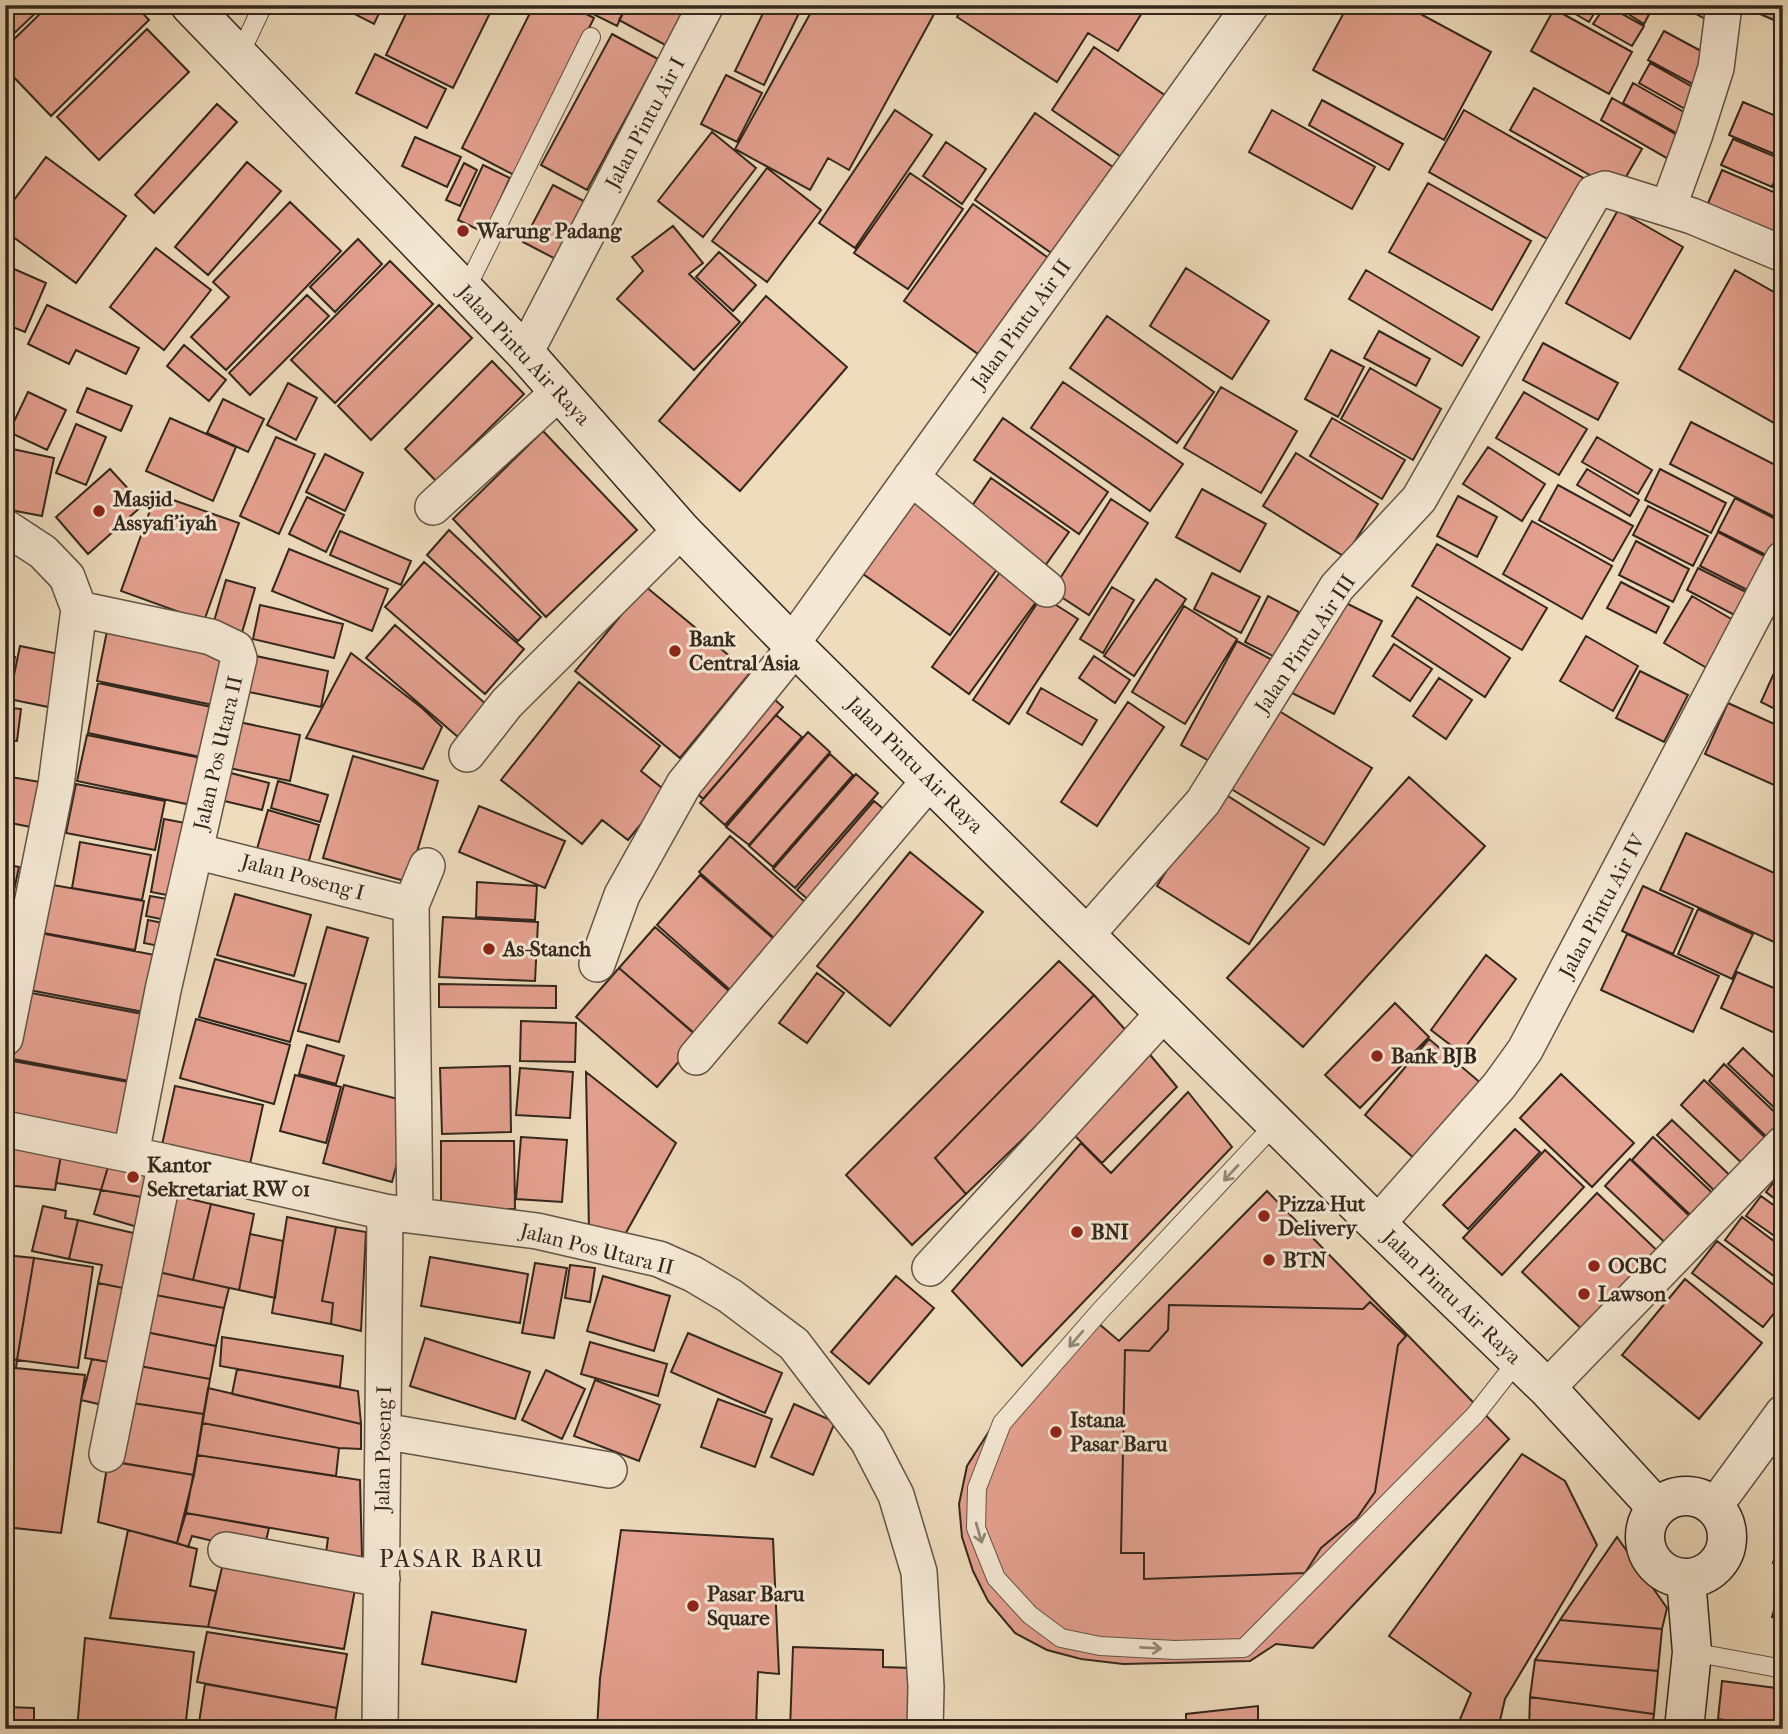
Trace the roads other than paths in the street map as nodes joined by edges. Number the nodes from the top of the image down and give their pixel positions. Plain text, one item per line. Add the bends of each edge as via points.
1 (190, 5) edge
2 (264, 5) edge
3 (706, 5) edge
4 (1251, 5) edge
5 (1724, 5) edge
6 (591, 37) dead end
7 (239, 56) junction
8 (1668, 208) junction
9 (1783, 254) edge
10 (465, 291) junction
11 (525, 353) junction
12 (559, 393) junction
13 (911, 477) junction
14 (433, 507) dead end
15 (5, 527) edge
16 (681, 530) junction
17 (1783, 559) edge
18 (1046, 589) dead end
19 (79, 609) junction
20 (793, 645) junction
21 (467, 754) dead end
22 (930, 780) junction
23 (195, 851) junction
24 (427, 866) dead end
25 (411, 905) junction
26 (1087, 934) junction
27 (597, 964) dead end
28 (1165, 1012) junction
29 (5, 1038) edge
30 (696, 1057) dead end
31 (1277, 1122) junction
32 (5, 1129) edge
33 (1783, 1144) edge
34 (131, 1154) junction
35 (166, 1162) junction
36 (400, 1213) junction
37 (1377, 1224) junction
38 (930, 1268) dead end
39 (1518, 1360) junction
40 (1547, 1388) junction
41 (1783, 1413) edge
42 (383, 1431) junction
43 (107, 1454) dead end
44 (609, 1470) dead end
45 (1714, 1507) junction
46 (1657, 1508) junction
47 (226, 1550) dead end
48 (382, 1579) junction
49 (1686, 1579) junction
50 (1692, 1652) junction
51 (1783, 1669) edge
52 (380, 1729) edge
53 (925, 1729) edge
54 (1684, 1729) edge

1 - 7 street, Jalan Pintu Air Raya
2 - 7 lane
3 - 11 street, Jalan Pintu Air I
4 - 13 street, Jalan Pintu Air II
5 - 8 street via 1716,68
6 - 10 lane
7 - 10 street, Jalan Pintu Air Raya
8 - 9 street, Jalan Pintu Air III
8 - 26 street, Jalan Pintu Air III via 1605,189 1594,192 1419,499 1337,587 1203,802
10 - 11 street, Jalan Pintu Air Raya
11 - 12 street, Jalan Pintu Air Raya
12 - 14 street
12 - 16 street, Jalan Pintu Air Raya
13 - 18 street
13 - 20 street, Jalan Pintu Air II
15 - 19 street via 43,552 68,577
16 - 20 street, Jalan Pintu Air Raya
16 - 21 street via 508,703
17 - 37 street, Jalan Pintu Air IV via 1525,1050 1499,1086
19 - 23 street, Jalan Pos Utara II via 211,637 236,649 239,657
19 - 29 street via 56,785
20 - 22 street, Jalan Pintu Air Raya
20 - 27 street, Jalan Pintu Air II via 684,783 621,895
22 - 26 street, Jalan Pintu Air Raya
22 - 30 street
23 - 25 street, Jalan Poseng I
23 - 34 street, Jalan Pos Utara II
24 - 25 street, Jalan Poseng I
25 - 36 street, Jalan Poseng I
26 - 28 street, Jalan Pintu Air Raya
28 - 31 street, Jalan Pintu Air Raya
28 - 38 street
31 - 37 street, Jalan Pintu Air Raya
31 -> 39 lane via 1002,1423 977,1488 976,1528 996,1578 1030,1615 1061,1638 1100,1646 1244,1648 1475,1415
32 - 34 street, Jalan Pos Utara II
33 - 40 street
34 - 35 street, Jalan Pos Utara II
35 - 36 street, Jalan Pos Utara II
35 - 43 street
36 - 42 street, Jalan Poseng I
36 - 53 street, Jalan Pos Utara II via 537,1231 659,1259 730,1296 794,1344 868,1441 896,1496 919,1572
37 - 39 street, Jalan Pintu Air Raya
39 - 40 street, Jalan Pintu Air Raya
40 - 46 street, Jalan Pintu Air Raya
41 - 45 street
42 - 44 street
42 - 48 street, Jalan Poseng I
45 - 46 street via 1696,1497 1675,1497
45 - 49 street via 1727,1528 1725,1553 1709,1572
46 - 49 street via 1646,1529 1647,1553 1662,1572
47 - 48 street
48 - 52 street, Jalan Poseng I
49 - 50 street
50 - 51 lane
50 - 54 street

